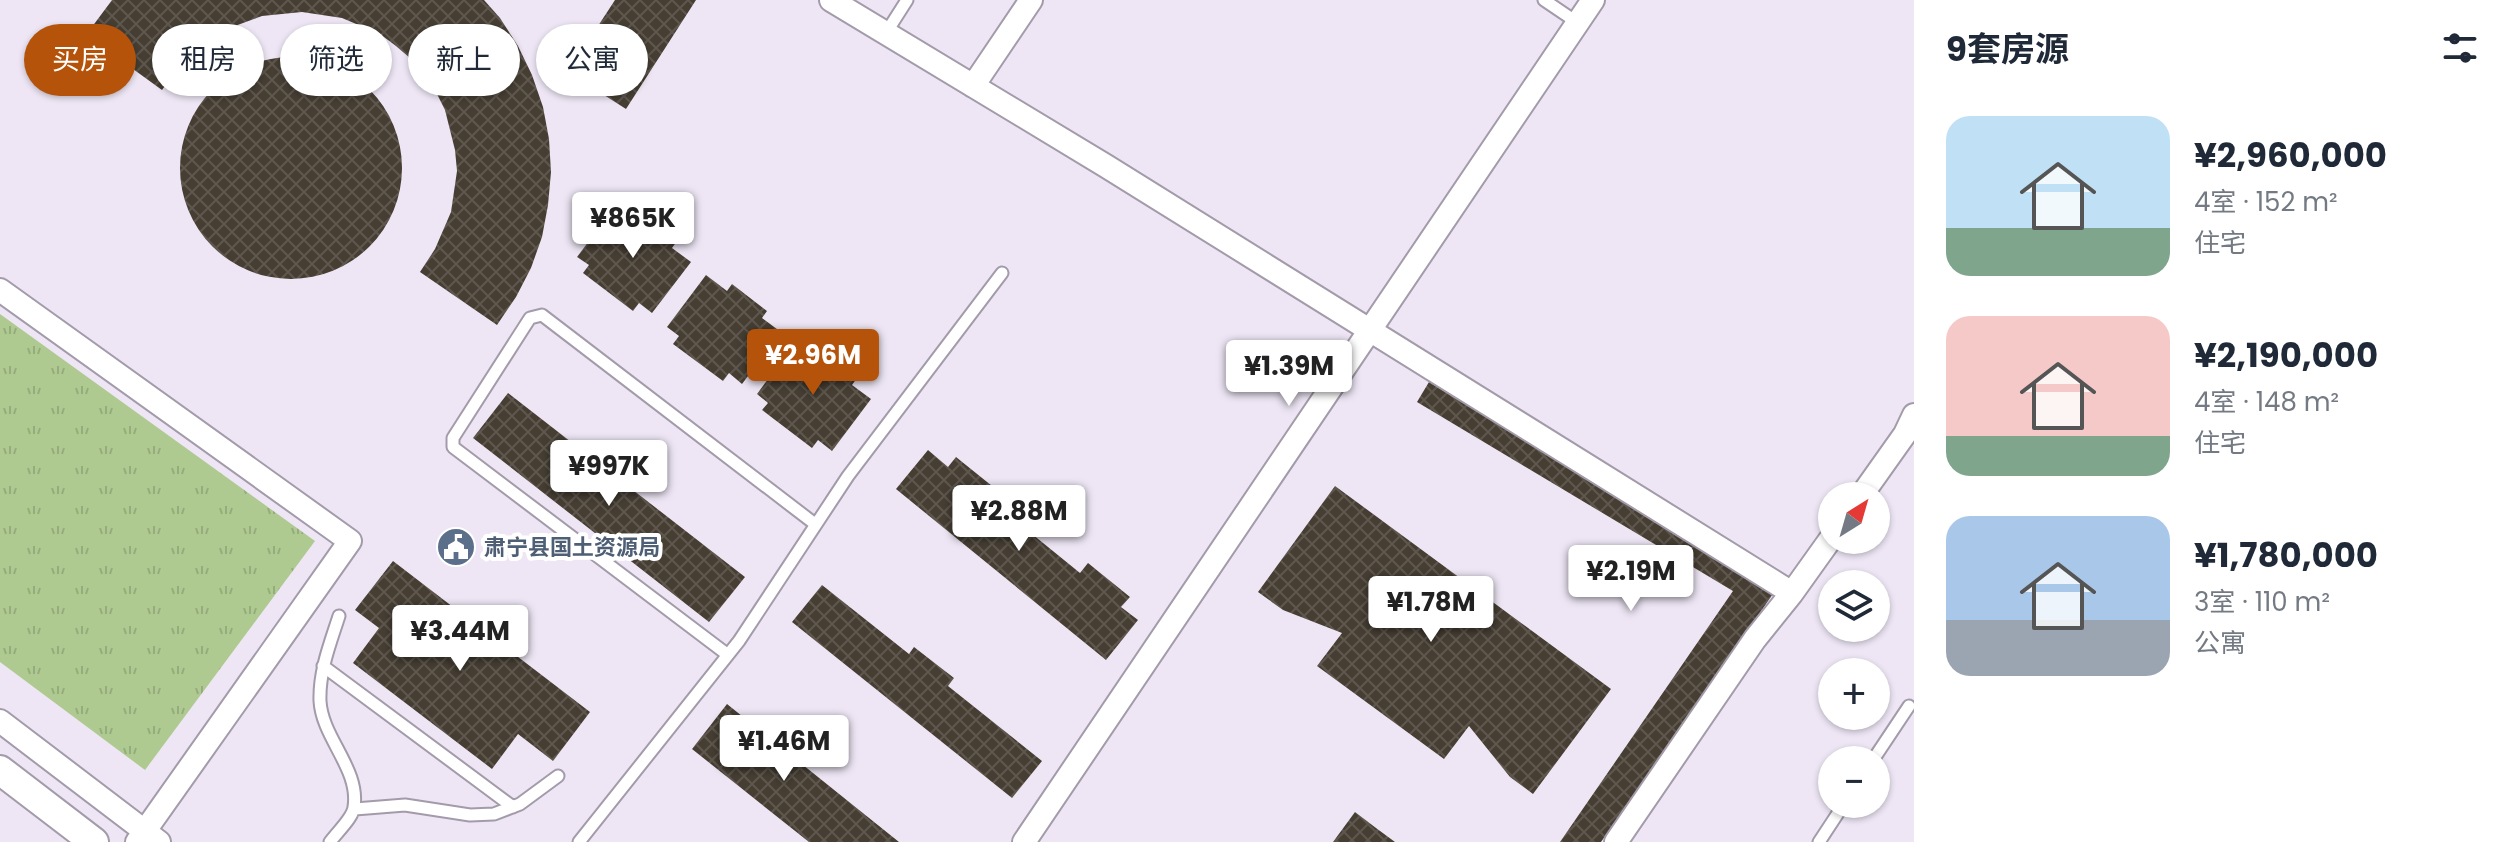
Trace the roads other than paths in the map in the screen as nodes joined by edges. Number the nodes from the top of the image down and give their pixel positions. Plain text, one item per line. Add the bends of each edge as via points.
1 (831, 0) edge
2 (907, 0) edge
3 (1031, 0) edge
4 (1544, 0) edge
5 (1593, 0) edge
6 (1578, 23) junction
7 (886, 33) junction
8 (973, 86) junction
9 (1002, 273) dead end
10 (0, 290) edge
11 (1369, 331) junction
12 (1914, 415) edge
13 (1871, 482) edge
14 (815, 524) junction
15 (1820, 554) edge
16 (1792, 593) junction
17 (339, 616) dead end
18 (728, 655) junction
19 (323, 666) junction
20 (1909, 706) dead end
21 (0, 721) edge
22 (1882, 746) edge
23 (0, 770) edge
24 (558, 776) dead end
25 (513, 807) junction
26 (355, 809) junction
27 (1835, 818) edge
28 (147, 838) edge
29 (94, 842) edge
30 (330, 842) edge
31 (579, 842) edge
32 (1024, 842) edge
33 (1616, 842) edge
34 (1819, 842) edge

1 - 7 street
2 - 7 lane
3 - 8 street
4 - 6 lane
5 - 6 street
6 - 11 street
7 - 8 street
8 - 11 street
9 - 14 lane
10 - 28 street via 350,541
11 - 16 street
11 - 32 street
12 - 13 street
14 - 18 lane
14 - 18 lane via 542,315 530,318 453,438 453,447
15 - 16 street
16 - 33 street
17 - 19 lane
18 - 31 lane
19 - 25 lane
19 - 26 lane via 320,702 353,785
20 - 22 lane
21 - 28 street
23 - 29 street
24 - 25 lane
25 - 26 lane via 470,815 405,805
26 - 30 lane
27 - 34 lane

